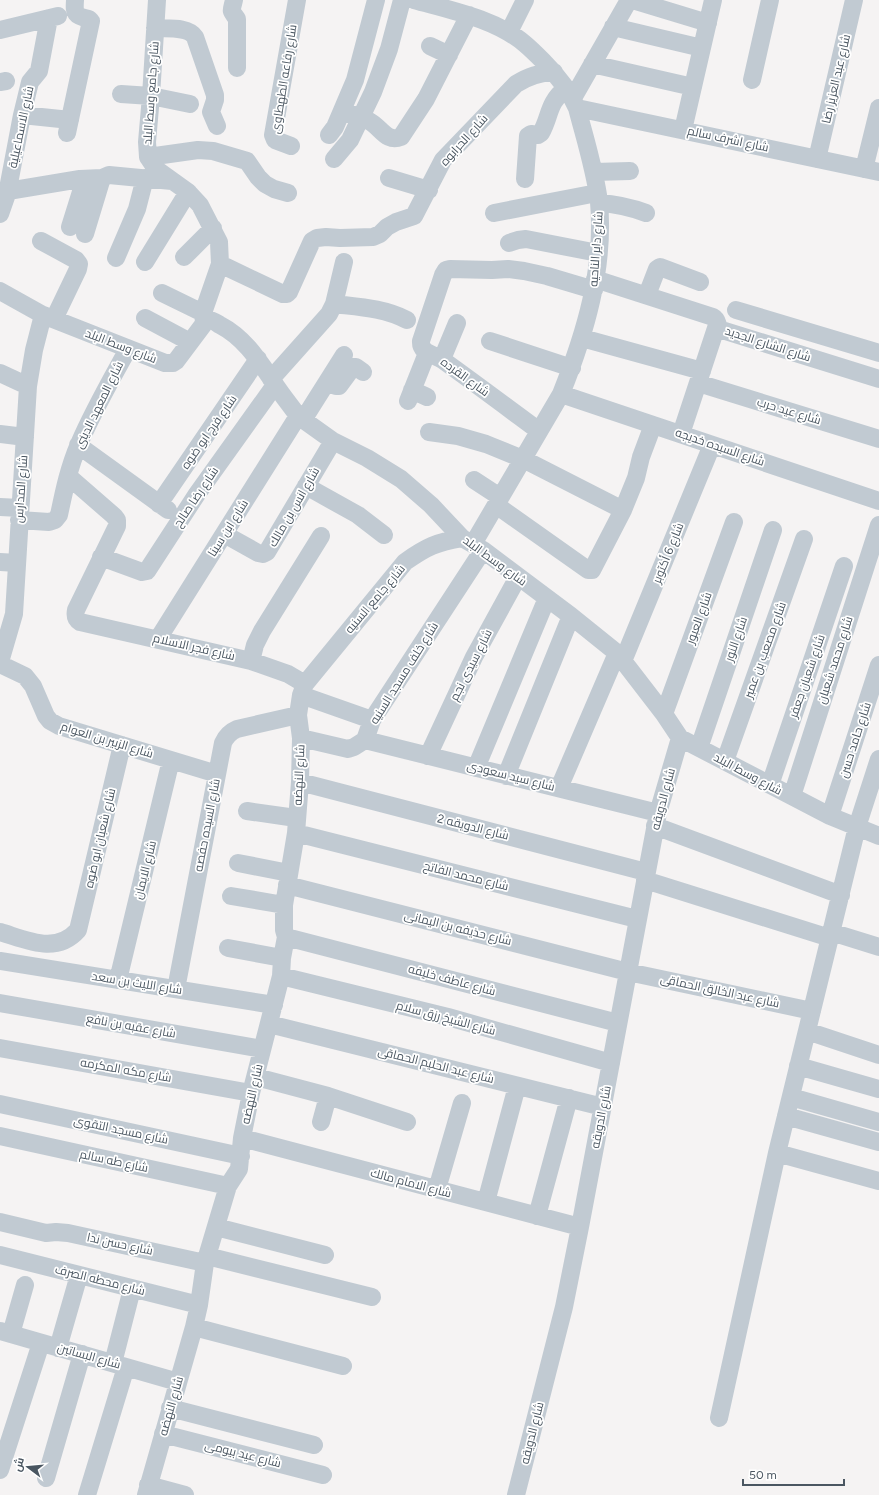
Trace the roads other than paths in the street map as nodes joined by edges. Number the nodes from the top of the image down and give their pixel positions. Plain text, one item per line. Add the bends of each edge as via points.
1 (157, 0) edge
2 (234, 0) edge
3 (297, 0) edge
4 (376, 0) edge
5 (412, 0) edge
6 (525, 0) edge
7 (713, 0) edge
8 (770, 0) edge
9 (854, 0) edge
10 (624, 2) edge
11 (75, 6) edge
12 (469, 15) junction
13 (49, 18) junction
14 (708, 22) junction
15 (613, 27) junction
16 (155, 28) junction
17 (0, 30) edge
18 (509, 32) junction
19 (430, 46) dead end
20 (702, 48) junction
21 (449, 54) junction
22 (592, 64) junction
23 (237, 68) dead end
24 (554, 72) junction
25 (752, 80) dead end
26 (693, 87) junction
27 (121, 94) dead end
28 (152, 96) junction
29 (572, 98) junction
30 (190, 104) dead end
31 (879, 108) edge
32 (342, 111) junction
33 (22, 116) junction
34 (361, 118) junction
35 (217, 126) dead end
36 (683, 130) junction
37 (329, 135) dead end
38 (292, 146) dead end
39 (148, 158) junction
40 (334, 159) dead end
41 (817, 159) junction
42 (872, 170) edge
43 (630, 171) dead end
44 (594, 172) junction
45 (94, 178) junction
46 (145, 178) junction
47 (389, 178) dead end
48 (525, 179) dead end
49 (181, 186) junction
50 (429, 190) junction
51 (8, 191) junction
52 (288, 193) dead end
53 (598, 198) junction
54 (494, 213) dead end
55 (646, 213) dead end
56 (0, 214) edge
57 (212, 228) junction
58 (78, 230) dead end
59 (41, 241) dead end
60 (510, 243) dead end
61 (598, 253) junction
62 (184, 257) dead end
63 (116, 258) dead end
64 (145, 262) dead end
65 (344, 262) dead end
66 (220, 264) junction
67 (450, 269) joint
68 (700, 282) dead end
69 (594, 284) junction
70 (0, 291) edge
71 (162, 293) dead end
72 (647, 295) junction
73 (334, 304) junction
74 (736, 310) dead end
75 (48, 317) junction
76 (145, 318) dead end
77 (203, 318) junction
78 (407, 320) dead end
79 (457, 323) dead end
80 (717, 325) junction
81 (582, 338) junction
82 (490, 340) dead end
83 (190, 342) junction
84 (128, 348) junction
85 (879, 353) edge
86 (344, 355) dead end
87 (435, 356) junction
88 (258, 359) junction
89 (572, 368) junction
90 (363, 372) dead end
91 (0, 374) edge
92 (700, 377) junction
93 (879, 379) edge
94 (273, 382) junction
95 (327, 382) junction
96 (28, 386) junction
97 (561, 394) junction
98 (416, 396) dead end
99 (300, 418) junction
100 (653, 425) junction
101 (539, 431) junction
102 (428, 432) dead end
103 (0, 434) edge
104 (681, 434) junction
105 (25, 437) junction
106 (879, 439) edge
107 (333, 441) junction
108 (78, 445) junction
109 (712, 445) junction
110 (523, 459) junction
111 (68, 476) junction
112 (474, 480) dead end
113 (306, 486) junction
114 (498, 501) junction
115 (879, 501) edge
116 (159, 504) junction
117 (0, 508) edge
118 (623, 510) junction
119 (20, 514) junction
120 (180, 519) junction
121 (734, 522) dead end
122 (879, 525) edge
123 (773, 530) dead end
124 (224, 534) junction
125 (384, 535) dead end
126 (321, 536) dead end
127 (804, 539) dead end
128 (473, 544) junction
129 (102, 557) junction
130 (8, 563) edge
131 (844, 566) dead end
132 (518, 577) junction
133 (547, 598) junction
134 (7, 613) edge
135 (571, 616) junction
136 (158, 639) junction
137 (620, 657) junction
138 (251, 661) junction
139 (0, 663) edge
140 (879, 665) edge
141 (303, 690) junction
142 (664, 714) junction
143 (298, 716) junction
144 (372, 720) junction
145 (301, 738) junction
146 (680, 738) junction
147 (365, 740) junction
148 (122, 746) junction
149 (699, 748) junction
150 (428, 756) junction
151 (879, 759) edge
152 (171, 760) junction
153 (725, 762) junction
154 (476, 768) junction
155 (217, 774) junction
156 (506, 776) junction
157 (300, 782) junction
158 (770, 786) junction
159 (559, 788) junction
160 (792, 796) junction
161 (247, 811) dead end
162 (830, 816) junction
163 (657, 820) junction
164 (296, 825) junction
165 (857, 827) junction
166 (879, 836) edge
167 (238, 863) dead end
168 (646, 876) junction
169 (288, 879) junction
170 (841, 895) junction
171 (231, 896) dead end
172 (284, 905) junction
173 (637, 919) junction
174 (0, 932) edge
175 (830, 935) junction
176 (286, 937) junction
177 (879, 947) edge
178 (228, 948) dead end
179 (282, 958) junction
180 (0, 962) edge
181 (628, 972) junction
182 (281, 976) junction
183 (118, 980) junction
184 (176, 989) junction
185 (0, 1002) edge
186 (274, 1005) junction
187 (812, 1011) junction
188 (269, 1024) junction
189 (618, 1024) junction
190 (806, 1031) junction
191 (0, 1048) edge
192 (262, 1049) junction
193 (879, 1054) edge
194 (611, 1063) junction
195 (798, 1066) junction
196 (254, 1085) junction
197 (517, 1086) junction
198 (879, 1089) edge
199 (328, 1096) junction
200 (790, 1097) junction
201 (569, 1098) junction
202 (462, 1103) dead end
203 (0, 1104) edge
204 (603, 1107) junction
205 (786, 1116) junction
206 (321, 1122) dead end
207 (407, 1122) dead end
208 (879, 1122) edge
209 (0, 1136) edge
210 (242, 1138) junction
211 (879, 1142) edge
212 (777, 1153) junction
213 (241, 1156) junction
214 (879, 1181) edge
215 (228, 1186) junction
216 (437, 1189) junction
217 (486, 1202) junction
218 (537, 1216) junction
219 (0, 1222) edge
220 (216, 1227) junction
221 (580, 1227) junction
222 (0, 1255) edge
223 (325, 1255) dead end
224 (206, 1260) junction
225 (79, 1275) junction
226 (25, 1285) dead end
227 (132, 1289) junction
228 (372, 1297) dead end
229 (199, 1305) junction
230 (194, 1327) junction
231 (6, 1333) edge
232 (49, 1345) junction
233 (82, 1354) junction
234 (119, 1365) junction
235 (343, 1366) dead end
236 (178, 1382) junction
237 (170, 1408) junction
238 (719, 1418) dead end
239 (163, 1434) junction
240 (314, 1445) dead end
241 (0, 1470) edge
242 (323, 1475) dead end
243 (46, 1478) dead end
244 (147, 1490) edge
245 (87, 1495) edge
246 (185, 1495) edge
247 (516, 1495) edge

1 - 16 street, شارع جامع وسط البلد
2 - 23 street via 231,11 237,19
3 - 38 street, شارع رفاعه الطهطاوى via 273,135 275,140
4 - 32 street via 355,80
5 - 12 street, شارع داير الناحيه
5 - 34 street
6 - 18 street
7 - 14 street
8 - 25 street
9 - 41 street, شارع عبد العزيز رضا
10 - 14 street
10 - 15 street
11 - 13 street
11 - 33 street via 78,16 91,21 68,126
12 - 18 street, شارع داير الناحيه
12 - 21 street
13 - 17 street
13 - 33 street, شارع الاسماعيلية via 39,71 30,82
14 - 20 street
15 - 20 street
15 - 22 street
16 - 28 street, شارع جامع وسط البلد
16 - 35 street via 193,34 215,95 211,112
18 - 24 street, شارع داير الناحيه
19 - 21 street
20 - 26 street
21 - 34 street via 426,99 401,137 388,137 371,121
22 - 26 street
22 - 29 street
24 - 29 street, شارع داير الناحيه
24 - 50 street, شارع الحرابوه via 528,77 516,84 443,160
26 - 36 street
27 - 28 street
28 - 30 street
28 - 39 street, شارع جامع وسط البلد via 146,142
29 - 36 street, شارع اشرف سالم
29 - 44 street, شارع داير الناحيه
29 - 48 street via 557,95 551,104 541,133 528,136
31 - 42 street
32 - 34 street
32 - 37 street
33 - 51 street, شارع الاسماعيلية
34 - 40 street via 350,140
36 - 41 street, شارع اشرف سالم
39 - 49 street, شارع جامع وسط البلد via 156,169
39 - 52 street via 198,150 213,151 247,161 265,184
41 - 42 street, شارع اشرف سالم
43 - 44 street
44 - 53 street, شارع داير الناحيه
45 - 46 street via 109,175
45 - 51 street
45 - 58 street
46 - 49 street
46 - 63 street via 137,208
47 - 50 street
49 - 57 street, شارع جامع وسط البلد via 200,204
49 - 64 street
50 - 66 street, شارع الحرابوه via 414,216 387,227 378,236 321,237 312,241 287,294
51 - 56 street, شارع الاسماعيلية
53 - 54 street
53 - 55 street
53 - 61 street, شارع داير الناحيه
57 - 62 street
57 - 66 street, شارع جامع وسط البلد via 219,242
59 - 75 street, شارع المدارس via 79,264
60 - 61 street via 526,239
61 - 69 street, شارع داير الناحيه
65 - 73 street, شارع رضا صالح
66 - 77 street, شارع جامع وسط البلد
67 - 69 street, شارع الشارع الجديد via 508,269
67 - 87 street, شارع القرده via 443,275 421,341 423,350
68 - 72 street via 660,267
69 - 72 street, شارع الشارع الجديد
69 - 81 street, شارع داير الناحيه
70 - 75 street, شارع وسط البلد
71 - 77 street
72 - 80 street, شارع الشارع الجديد via 713,317
73 - 78 street via 382,310
73 - 94 street, شارع رضا صالح via 329,314
74 - 85 street
75 - 84 street, شارع وسط البلد
75 - 96 street, شارع المدارس via 34,350
76 - 83 street
77 - 83 street, شارع وسط البلد
77 - 88 street, شارع وسط البلد via 228,329 244,342
79 - 87 street
80 - 92 street
80 - 93 street, شارع الشارع الجديد via 722,330
81 - 89 street, شارع داير الناحيه
81 - 92 street, شارع عيد حرب
82 - 89 street
83 - 84 street, شارع وسط البلد via 176,361 168,364
84 - 108 street, شارع المعهد الدينى
86 - 95 street, شارع ابن سينا
87 - 98 street
87 - 101 street, شارع القرده
88 - 94 street, شارع وسط البلد
88 - 116 street, شارع فرج ابو ضوه
89 - 97 street, شارع داير الناحيه
90 - 95 street via 353,367 339,386
91 - 96 street
92 - 104 street
92 - 106 street, شارع عيد حرب
94 - 99 street, شارع وسط البلد
94 - 120 street, شارع رضا صالح
95 - 99 street, شارع ابن سينا
96 - 105 street, شارع المدارس
97 - 100 street, شارع السيده خديجه
97 - 101 street, شارع داير الناحيه
99 - 107 street, شارع وسط البلد
99 - 124 street, شارع ابن سينا
100 - 104 street, شارع السيده خديجه
100 - 118 street
101 - 110 street, شارع داير الناحيه
102 - 110 street via 458,436
103 - 105 street
104 - 109 street, شارع السيده خديجه
105 - 119 street, شارع المدارس
107 - 113 street, شارع انس بن مالك
107 - 128 street, شارع وسط البلد via 401,479
108 - 111 street, شارع المعهد الدينى
108 - 116 street
109 - 115 street, شارع السيده خديجه
109 - 137 street, شارع 6 أكتوبر
110 - 114 street, شارع داير الناحيه
110 - 118 street
111 - 119 street, شارع المعهد الدينى via 59,515 55,520 49,522
111 - 129 street via 117,520 117,526
112 - 114 street
113 - 124 street, شارع انس بن مالك via 265,553 258,554
113 - 125 street via 358,515
114 - 118 street via 590,571 594,568
114 - 128 street, شارع داير الناحيه
116 - 120 street
117 - 119 street
119 - 130 street, شارع المدارس
120 - 129 street, شارع رضا صالح via 146,572
121 - 142 street, شارع العبور
122 - 160 street, شارع محمد شعبان
123 - 149 street, شارع النور
124 - 136 street, شارع ابن سينا
126 - 138 street via 262,631
127 - 153 street, شارع مصعب بن عمير
128 - 132 street, شارع وسط البلد
128 - 141 street, شارع جامع السنيه via 441,542 422,549 405,562
128 - 144 street, شارع خلف مسجد السنيه
129 - 136 street, شارع فجر الاسلام via 76,610 76,618 80,622
130 - 134 street, شارع المدارس
131 - 158 street, شارع شعبان جعفر
132 - 133 street, شارع وسط البلد
132 - 150 street, شارع سيدى نجم via 474,657
133 - 135 street, شارع وسط البلد
133 - 154 street
134 - 139 street, شارع المدارس
135 - 137 street, شارع وسط البلد
135 - 156 street
136 - 138 street, شارع فجر الاسلام
137 - 142 street, شارع وسط البلد
137 - 159 street, شارع 6 أكتوبر
138 - 141 street, شارع فجر الاسلام via 288,674
139 - 148 street, شارع الزبير بن العوام via 25,676 50,721
140 - 162 street, شارع حامد حسن
141 - 143 street, شارع النهضه
141 - 144 street, شارع فجر الاسلام
142 - 146 street, شارع وسط البلد
143 - 145 street, شارع النهضه
143 - 155 street, شارع السيده حفصه via 233,731 223,743
144 - 147 street, شارع خلف مسجد السنيه
145 - 147 street via 348,749
145 - 157 street, شارع النهضه
146 - 149 street, شارع وسط البلد
146 - 163 street, شارع الدويقه
147 - 150 street, شارع سيد سعودى
148 - 152 street, شارع الزبير بن العوام
148 - 174 street, شارع شعبان ابو ضوه via 78,930 72,938 54,944 41,944
149 - 153 street, شارع وسط البلد
150 - 154 street, شارع سيد سعودى
151 - 165 street
152 - 155 street, شارع الزبير بن العوام
152 - 183 street, شارع الايمان
153 - 158 street, شارع وسط البلد
154 - 156 street, شارع سيد سعودى
155 - 184 street, شارع السيده حفصه
156 - 159 street, شارع سيد سعودى
157 - 164 street, شارع النهضه
157 - 168 street, شارع الدويقه 2
158 - 160 street, شارع وسط البلد
159 - 163 street, شارع سيد سعودى
160 - 162 street, شارع وسط البلد
161 - 164 street, شارع محمد الفاتح
162 - 165 street, شارع وسط البلد
163 - 168 street, شارع الدويقه
163 - 170 street, شارع سيد سعودى
164 - 169 street, شارع النهضه
164 - 173 street, شارع محمد الفاتح
165 - 166 street, شارع وسط البلد
165 - 170 street
167 - 169 street, شارع حذيفه بن اليمانى
168 - 173 street, شارع الدويقه
168 - 175 street, شارع الدويقه 2
169 - 172 street, شارع النهضه
169 - 181 street, شارع حذيفه بن اليمانى
170 - 175 street
171 - 172 street
172 - 176 street, شارع النهضه
173 - 181 street, شارع الدويقه
175 - 177 street, شارع الدويقه 2
175 - 187 street
176 - 179 street, شارع النهضه
176 - 189 street, شارع عاطف خليفه
178 - 179 street
179 - 182 street, شارع النهضه
180 - 183 street, شارع الليث بن سعد
181 - 187 street, شارع عبد الخالق الحماقى
181 - 189 street, شارع الدويقه
182 - 186 street, شارع النهضه
182 - 194 street, شارع الشيخ رزق سلام via 448,1017
183 - 184 street, شارع الليث بن سعد
184 - 186 street, شارع الليث بن سعد
185 - 192 street, شارع عقبه بن نافع
186 - 188 street, شارع النهضه
187 - 190 street
188 - 192 street, شارع النهضه
188 - 197 street, شارع عبد الحليم الحماقى
189 - 194 street, شارع الدويقه
190 - 193 street
190 - 195 street
191 - 196 street, شارع مكه المكرمه
192 - 196 street, شارع النهضه
194 - 204 street, شارع الدويقه
195 - 198 street
195 - 200 street
196 - 199 street, شارع مكه المكرمه
196 - 210 street, شارع النهضه
197 - 201 street, شارع عبد الحليم الحماقى
197 - 217 street
199 - 206 street
199 - 207 street, شارع مكه المكرمه
200 - 205 street
200 - 208 street
201 - 204 street, شارع عبد الحليم الحماقى
201 - 218 street
202 - 216 street
203 - 213 street, شارع مسجد التقوى
204 - 221 street, شارع الدويقه
205 - 211 street
205 - 212 street
209 - 215 street, شارع طه سالم
210 - 213 street, شارع النهضه
210 - 216 street, شارع الامام مالك
212 - 214 street
212 - 238 street
213 - 215 street, شارع النهضه via 239,1170
215 - 220 street, شارع النهضه
216 - 217 street, شارع الامام مالك
217 - 218 street, شارع الامام مالك
218 - 221 street, شارع الامام مالك
219 - 224 street, شارع حسن ندا via 35,1231 68,1233
220 - 223 street
220 - 224 street, شارع النهضه
221 - 247 street, شارع الدويقه via 564,1307
222 - 225 street, شارع محطه الصرف
224 - 228 street, شارع حسن ندا
224 - 229 street, شارع النهضه
225 - 227 street, شارع محطه الصرف
225 - 232 street
226 - 231 street
227 - 229 street, شارع محطه الصرف
227 - 234 street
229 - 230 street, شارع النهضه
230 - 235 street
230 - 236 street, شارع النهضه
231 - 232 street, شارع البساتين
232 - 233 street, شارع البساتين
232 - 241 street
233 - 234 street, شارع البساتين
233 - 243 street
234 - 236 street, شارع البساتين
234 - 245 street
236 - 237 street, شارع النهضه
237 - 239 street, شارع النهضه
237 - 240 street
239 - 242 street, شارع عيد بيومى
239 - 244 street, شارع النهضه
244 - 246 street

